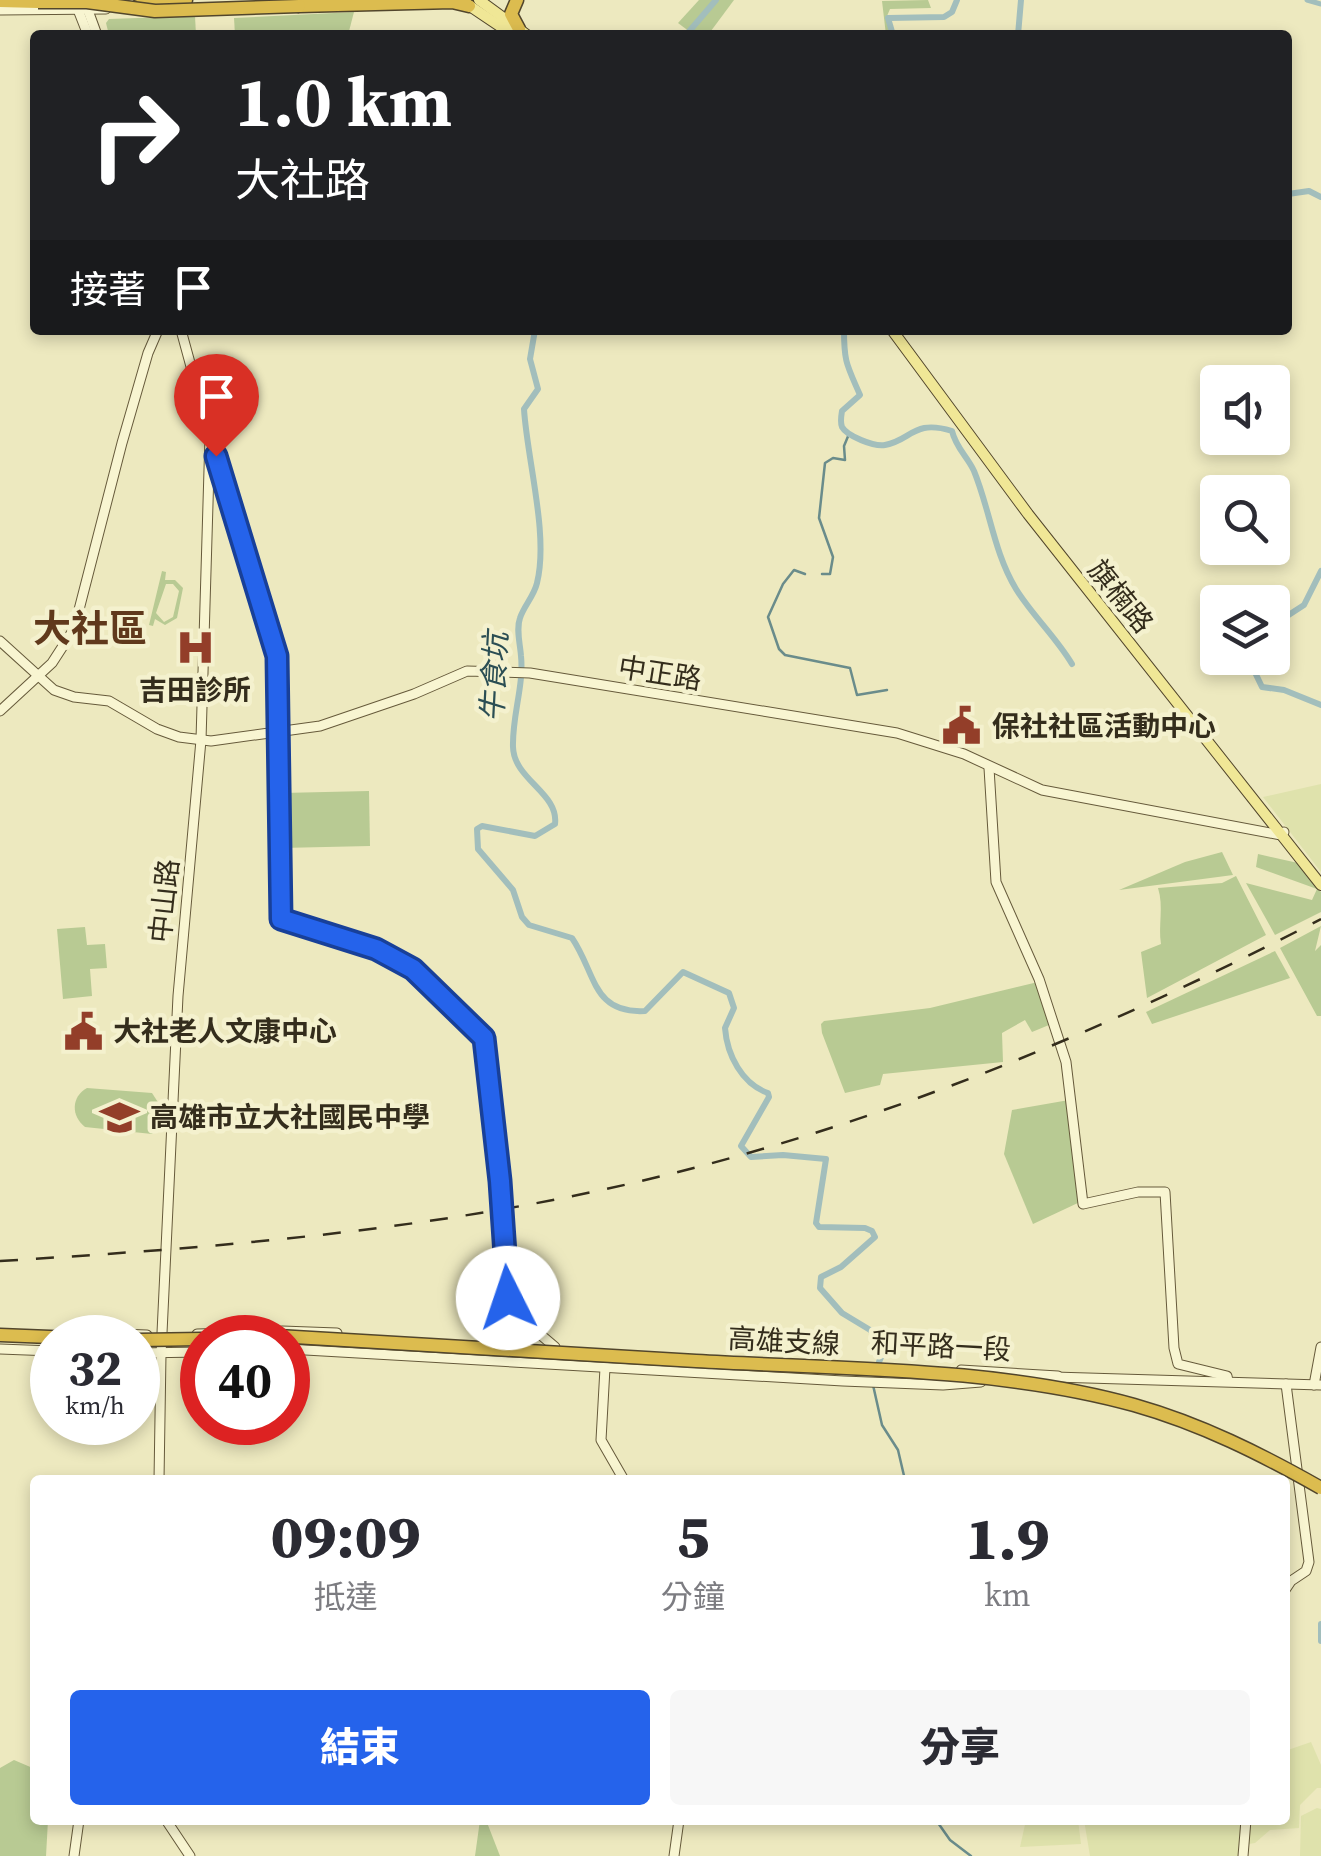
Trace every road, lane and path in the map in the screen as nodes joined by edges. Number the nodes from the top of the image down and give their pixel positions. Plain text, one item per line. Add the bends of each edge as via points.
1 (186, 0) edge
2 (329, 0) edge
3 (517, 0) edge
4 (0, 1) edge
5 (38, 2) edge
6 (466, 2) edge
7 (81, 5) edge
8 (138, 6) junction
9 (0, 10) edge
10 (87, 30) edge
11 (94, 30) edge
12 (514, 30) edge
13 (518, 30) edge
14 (156, 335) edge
15 (181, 335) edge
16 (899, 335) edge
17 (210, 436) junction
18 (0, 641) edge
19 (37, 676) junction
20 (0, 712) edge
21 (276, 732) junction
22 (201, 740) junction
23 (990, 768) junction
24 (1282, 834) junction
25 (1321, 882) edge
26 (310, 1331) edge
27 (0, 1335) edge
28 (30, 1336) edge
29 (310, 1338) edge
30 (30, 1339) edge
31 (180, 1343) edge
32 (180, 1343) edge
33 (162, 1345) junction
34 (1321, 1346) edge
35 (310, 1348) edge
36 (310, 1348) edge
37 (555, 1348) junction
38 (0, 1349) edge
39 (30, 1350) edge
40 (605, 1368) junction
41 (1058, 1376) junction
42 (1228, 1381) junction
43 (1286, 1384) junction
44 (1318, 1385) edge
45 (159, 1475) edge
46 (621, 1475) edge
47 (1284, 1475) edge
48 (1290, 1478) edge
49 (1321, 1488) edge
50 (1321, 1496) edge
51 (1290, 1585) edge
52 (78, 1825) edge
53 (169, 1825) edge
54 (678, 1825) edge
55 (1246, 1825) edge
56 (74, 1856) edge
57 (190, 1856) edge
58 (674, 1856) edge
59 (1244, 1856) edge

1 - 8 highway
2 - 8 street
3 - 13 highway via 511,14
4 - 5 highway
5 - 6 highway, bridge via 155,11
6 - 12 main road
7 - 8 street
7 - 9 street
7 - 10 street
7 - 11 street
14 - 19 street via 74,629
15 - 17 street, 中山路
16 - 24 main road, 旗楠路
17 - 21 street via 277,656
17 - 22 street, 中山路
18 - 19 street, 中正路
19 - 20 street
19 - 22 street, 中正路 via 54,690 109,700 158,729
21 - 22 street, 中正路
21 - 23 street, 中正路 via 333,722 467,671 521,672 897,733
21 - 37 street via 281,919 376,949 413,969 484,1038 509,1308
22 - 33 street, 中山路 via 178,996
23 - 24 street, 中正路 via 1042,790
23 - 42 street via 996,882 1066,1062 1083,1204 1165,1192 1178,1364
24 - 25 main road, 旗楠路
26 - 37 street, 和平路一段
27 - 28 highway
27 - 30 highway
27 - 33 street
29 - 49 highway, 高雄支線, bridge via 1034,1384 1190,1423
31 - 33 street, 和平路一段
32 - 33 street, 和平路一段
33 - 45 street, 中山路
34 - 44 street
35 - 40 street, 和平路一段
36 - 47 highway, 高雄支線, bridge via 1035,1392 1189,1430
37 - 41 street, 和平路一段
38 - 39 street
40 - 41 street, 和平路一段 via 943,1386
40 - 46 street via 602,1440
41 - 42 street, 和平路一段
42 - 43 street, 和平路一段
43 - 44 street, 和平路一段
43 - 51 street via 1308,1567
48 - 50 highway, 高雄支線, bridge
52 - 56 street
53 - 57 street
54 - 58 street
55 - 59 street

